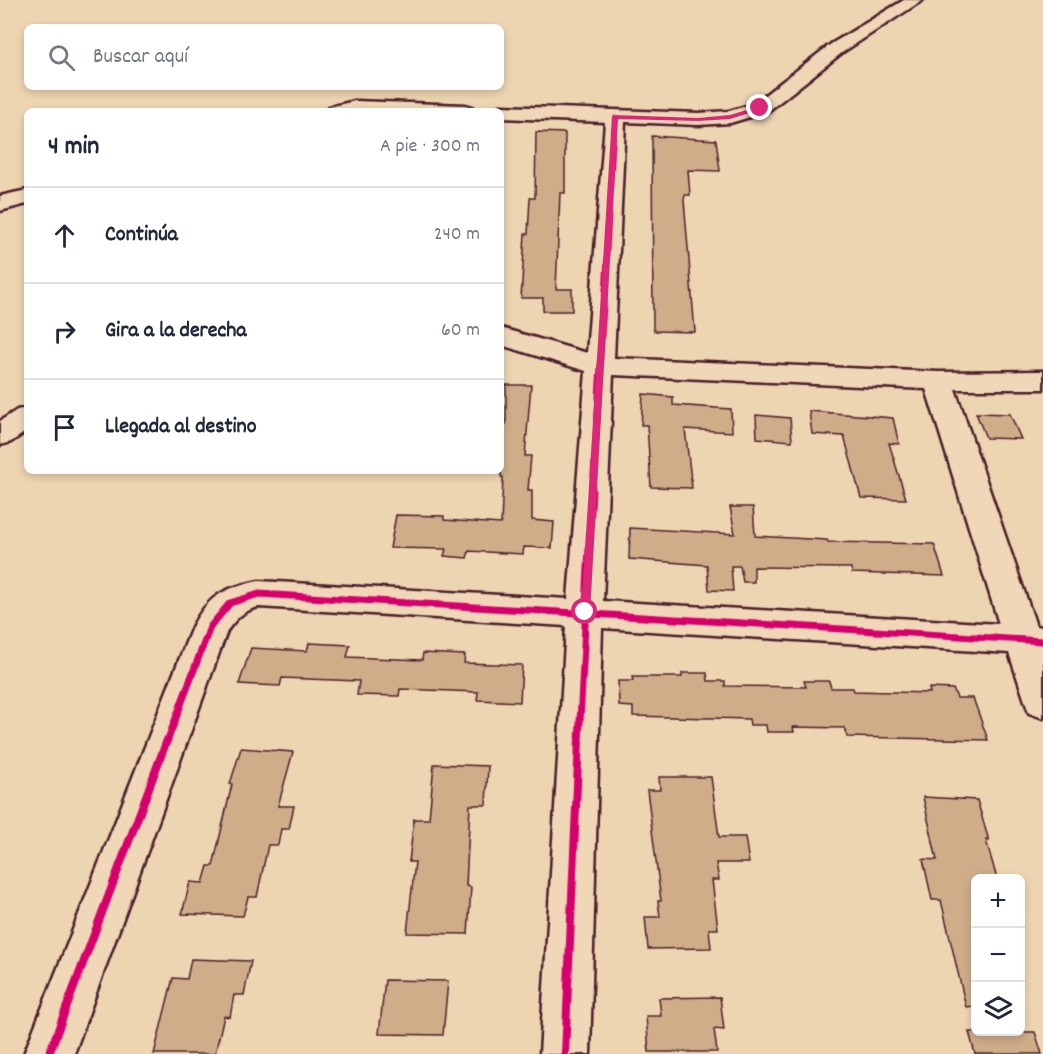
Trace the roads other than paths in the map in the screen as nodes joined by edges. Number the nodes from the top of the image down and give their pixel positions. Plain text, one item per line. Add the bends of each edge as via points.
1 (915, 0) edge
2 (350, 108) edge
3 (382, 108) edge
4 (504, 112) edge
5 (615, 117) junction
6 (24, 197) edge
7 (0, 204) edge
8 (504, 337) edge
9 (599, 366) junction
10 (1043, 380) edge
11 (938, 381) junction
12 (24, 419) edge
13 (0, 435) edge
14 (585, 612) junction
15 (1033, 640) edge
16 (1043, 702) edge
17 (49, 1054) edge
18 (565, 1054) edge

1 - 5 street via 837,48 760,108 730,117 698,119
2 - 3 street
4 - 5 street
5 - 9 street
6 - 7 street
8 - 9 street
9 - 11 street
9 - 14 street
10 - 11 street
11 - 15 street
12 - 13 street
14 - 15 street
14 - 17 street via 259,594 237,598 223,608 210,627
14 - 18 street
15 - 16 street

